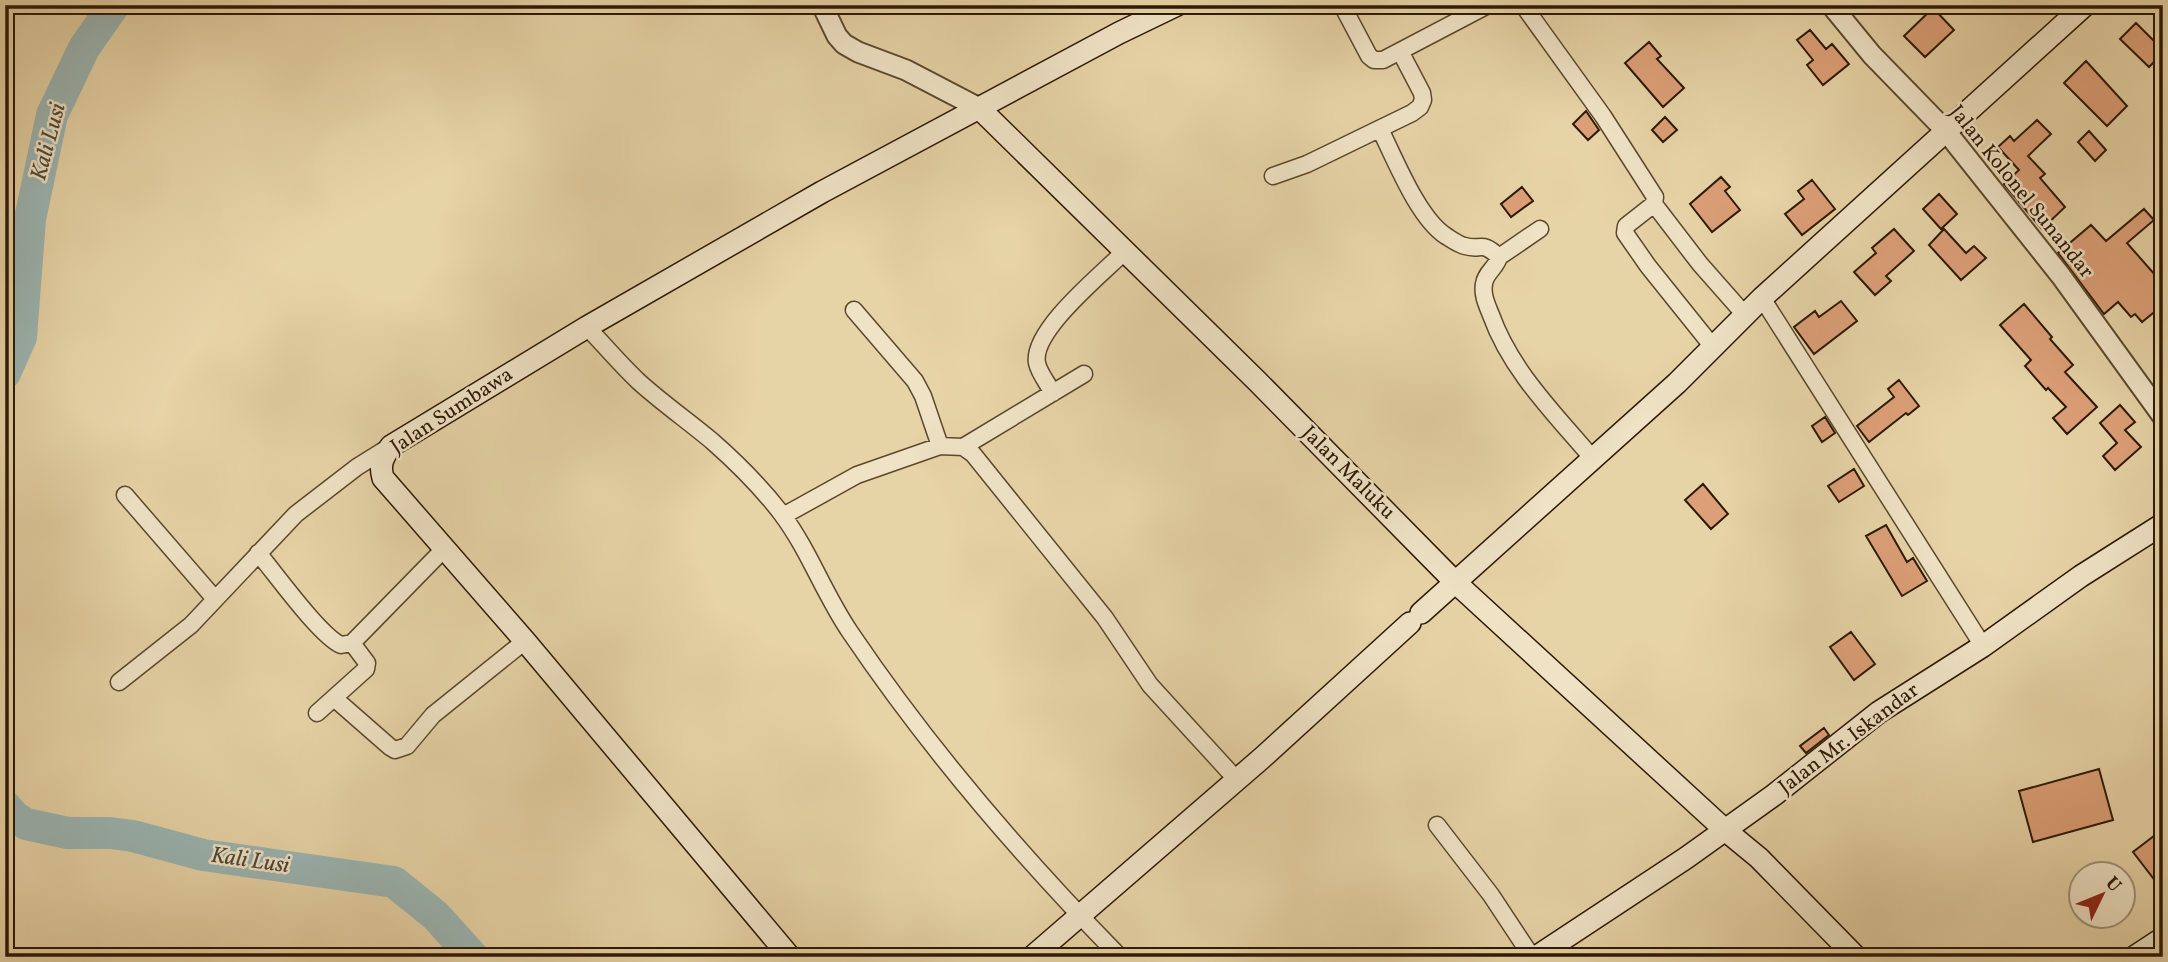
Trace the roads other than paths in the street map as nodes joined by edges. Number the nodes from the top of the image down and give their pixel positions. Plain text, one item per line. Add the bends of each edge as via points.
1 (822, 5) edge
2 (1177, 5) edge
3 (1342, 5) edge
4 (1488, 5) edge
5 (1523, 5) edge
6 (1831, 5) edge
7 (2085, 5) edge
8 (1400, 51) junction
9 (979, 108) junction
10 (1380, 129) junction
11 (1945, 130) junction
12 (1273, 176) dead end
13 (1654, 204) junction
14 (1540, 229) dead end
15 (1124, 252) junction
16 (1499, 257) junction
17 (1762, 298) junction
18 (854, 310) dead end
19 (1745, 315) junction
20 (587, 327) junction
21 (1713, 347) junction
22 (1084, 374) dead end
23 (1053, 393) junction
24 (2163, 417) edge
25 (391, 446) junction
26 (940, 446) junction
27 (963, 447) junction
28 (1593, 459) junction
29 (125, 495) dead end
30 (783, 516) junction
31 (2163, 524) edge
32 (445, 548) junction
33 (258, 553) junction
34 (1455, 582) junction
35 (215, 599) junction
36 (525, 641) junction
37 (352, 643) junction
38 (1983, 646) junction
39 (119, 682) dead end
40 (334, 698) junction
41 (317, 713) dead end
42 (1236, 779) junction
43 (1437, 825) dead end
44 (1725, 830) junction
45 (1080, 916) junction
46 (2163, 938) edge
47 (790, 957) edge
48 (1032, 957) edge
49 (1120, 957) edge
50 (1534, 957) edge
51 (1856, 957) edge
52 (2134, 957) edge

1 - 9 street via 844,44
2 - 9 main road, Jalan Sumbawa
3 - 8 street via 1374,60
4 - 8 street
5 - 13 street via 1603,116 1655,197
6 - 11 street, Jalan Kolonel Sunandar
7 - 11 main road
8 - 10 street via 1423,100 1412,113
9 - 15 main road, Jalan Maluku
9 - 20 main road, Jalan Sumbawa via 821,192
10 - 12 street
10 - 16 street via 1427,217 1443,234 1466,247 1489,248
11 - 17 main road
11 - 24 street, Jalan Kolonel Sunandar via 2062,276
13 - 19 street
13 - 21 street via 1628,224 1625,233
14 - 16 street
15 - 23 street via 1059,313 1043,341 1037,363
15 - 34 main road, Jalan Maluku
16 - 28 street via 1483,285 1499,337 1526,379
17 - 19 main road
17 - 38 street
18 - 26 street via 915,382
19 - 21 main road
20 - 25 main road, Jalan Sumbawa
20 - 30 street via 638,381 747,474
21 - 28 main road
22 - 23 street
23 - 27 street
25 - 32 main road, Jalan Sumbawa via 381,462 383,478
25 - 33 street via 296,514
26 - 27 street
26 - 30 street via 857,475
27 - 42 street via 974,454 1105,618 1150,685
28 - 34 main road
29 - 35 street
30 - 45 street via 848,629 905,709 983,808
31 - 38 main road, Jalan Mr. Iskandar
32 - 36 main road, Jalan Sumbawa
32 - 37 street
33 - 35 street
33 - 37 street via 331,638 341,645
34 - 42 main road
34 - 44 main road, Jalan Maluku
35 - 39 street via 191,625
36 - 40 street via 433,715 400,749 390,747
36 - 47 main road, Jalan Sumbawa
37 - 40 street via 367,663 366,669
38 - 44 main road, Jalan Mr. Iskandar via 1879,712
40 - 41 street
42 - 45 main road
43 - 50 street
44 - 50 main road, Jalan Mr. Iskandar
44 - 51 main road, Jalan Maluku via 1759,858
45 - 48 main road
45 - 49 street
46 - 52 main road

